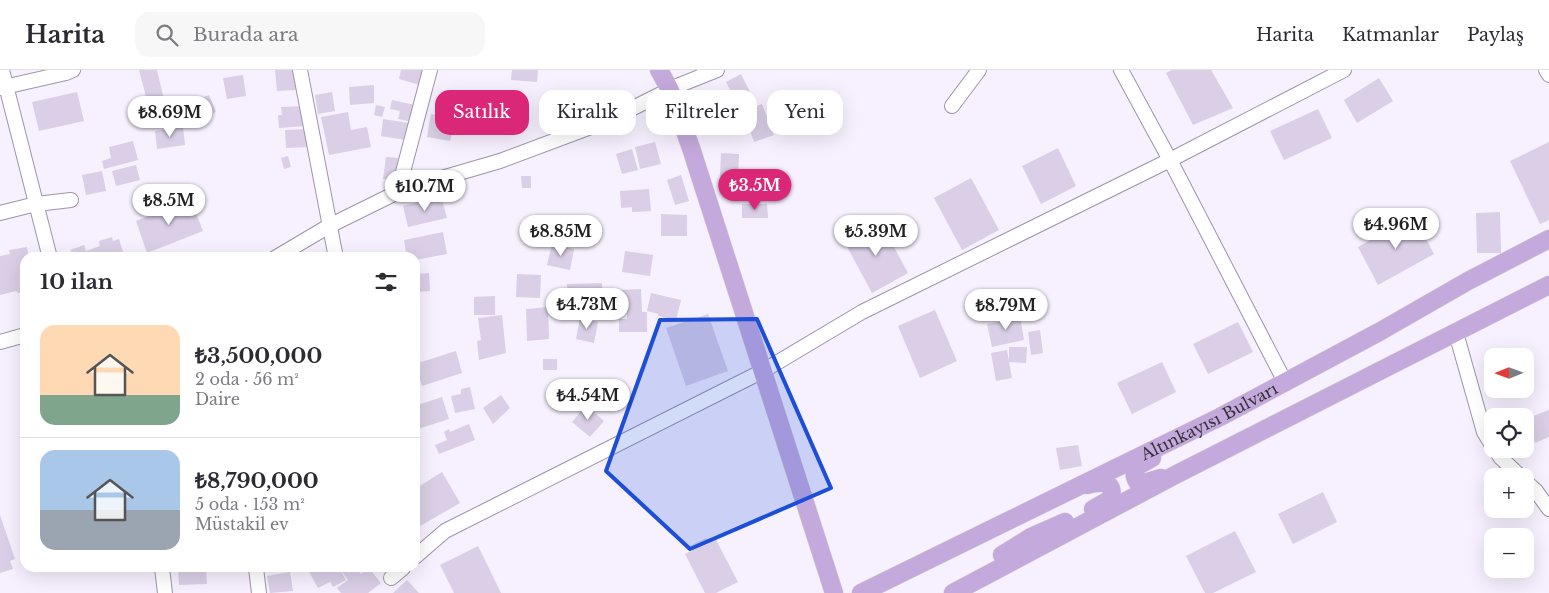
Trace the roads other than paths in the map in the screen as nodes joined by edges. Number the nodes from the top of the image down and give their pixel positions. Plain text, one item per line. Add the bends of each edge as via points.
1 (2, 70) edge
2 (300, 70) edge
3 (430, 70) edge
4 (659, 70) edge
5 (717, 70) edge
6 (980, 70) edge
7 (1120, 70) edge
8 (1344, 70) edge
9 (1546, 70) edge
10 (68, 71) edge
11 (1549, 75) edge
12 (3, 87) edge
13 (670, 90) joint
14 (646, 102) edge
15 (952, 106) dead end
16 (687, 135) edge
17 (1170, 160) junction
18 (404, 189) junction
19 (71, 200) dead end
20 (36, 204) junction
21 (0, 212) edge
22 (329, 226) junction
23 (1549, 239) edge
24 (48, 252) edge
25 (285, 252) edge
26 (335, 252) edge
27 (1549, 285) edge
28 (1456, 333) junction
29 (20, 337) edge
30 (0, 342) edge
31 (764, 371) junction
32 (1285, 382) junction
33 (1251, 400) junction
34 (1484, 432) edge
35 (1501, 458) edge
36 (1193, 466) junction
37 (1512, 468) edge
38 (1074, 488) junction
39 (1534, 489) edge
40 (1549, 509) edge
41 (420, 553) edge
42 (162, 572) edge
43 (256, 572) edge
44 (398, 572) edge
45 (391, 578) dead end
46 (976, 587) edge
47 (165, 593) edge
48 (259, 593) edge
49 (834, 593) edge
50 (861, 593) edge
51 (953, 593) edge

1 - 12 street
2 - 22 street
3 - 18 street via 403,172
4 - 13 main road
5 - 13 street
6 - 15 street
7 - 17 street
8 - 17 street
9 - 11 street
10 - 12 street
12 - 20 street
14 - 18 street via 607,121 500,161
16 - 31 main road
17 - 31 street via 862,312
17 - 32 street
18 - 22 street
19 - 20 street
20 - 21 street
20 - 24 street
22 - 25 street
22 - 26 street
23 - 32 main road, Altınkayısı Bulvarı
27 - 28 main road, Altınkayısı Bulvarı
28 - 34 street
28 - 36 main road, Altınkayısı Bulvarı
29 - 30 street
31 - 41 street via 445,531
31 - 49 main road
32 - 33 main road, Altınkayısı Bulvarı
33 - 36 main road via 1192,439 1136,467 1134,473 1138,483 1144,483
33 - 38 main road, Altınkayısı Bulvarı
35 - 37 street
36 - 46 main road, Altınkayısı Bulvarı
38 - 46 main road via 1106,482 1110,486 1111,499 1023,542 998,558
38 - 50 main road, Altınkayısı Bulvarı
39 - 40 street
42 - 47 street
43 - 48 street
44 - 45 street
46 - 51 main road, Altınkayısı Bulvarı

